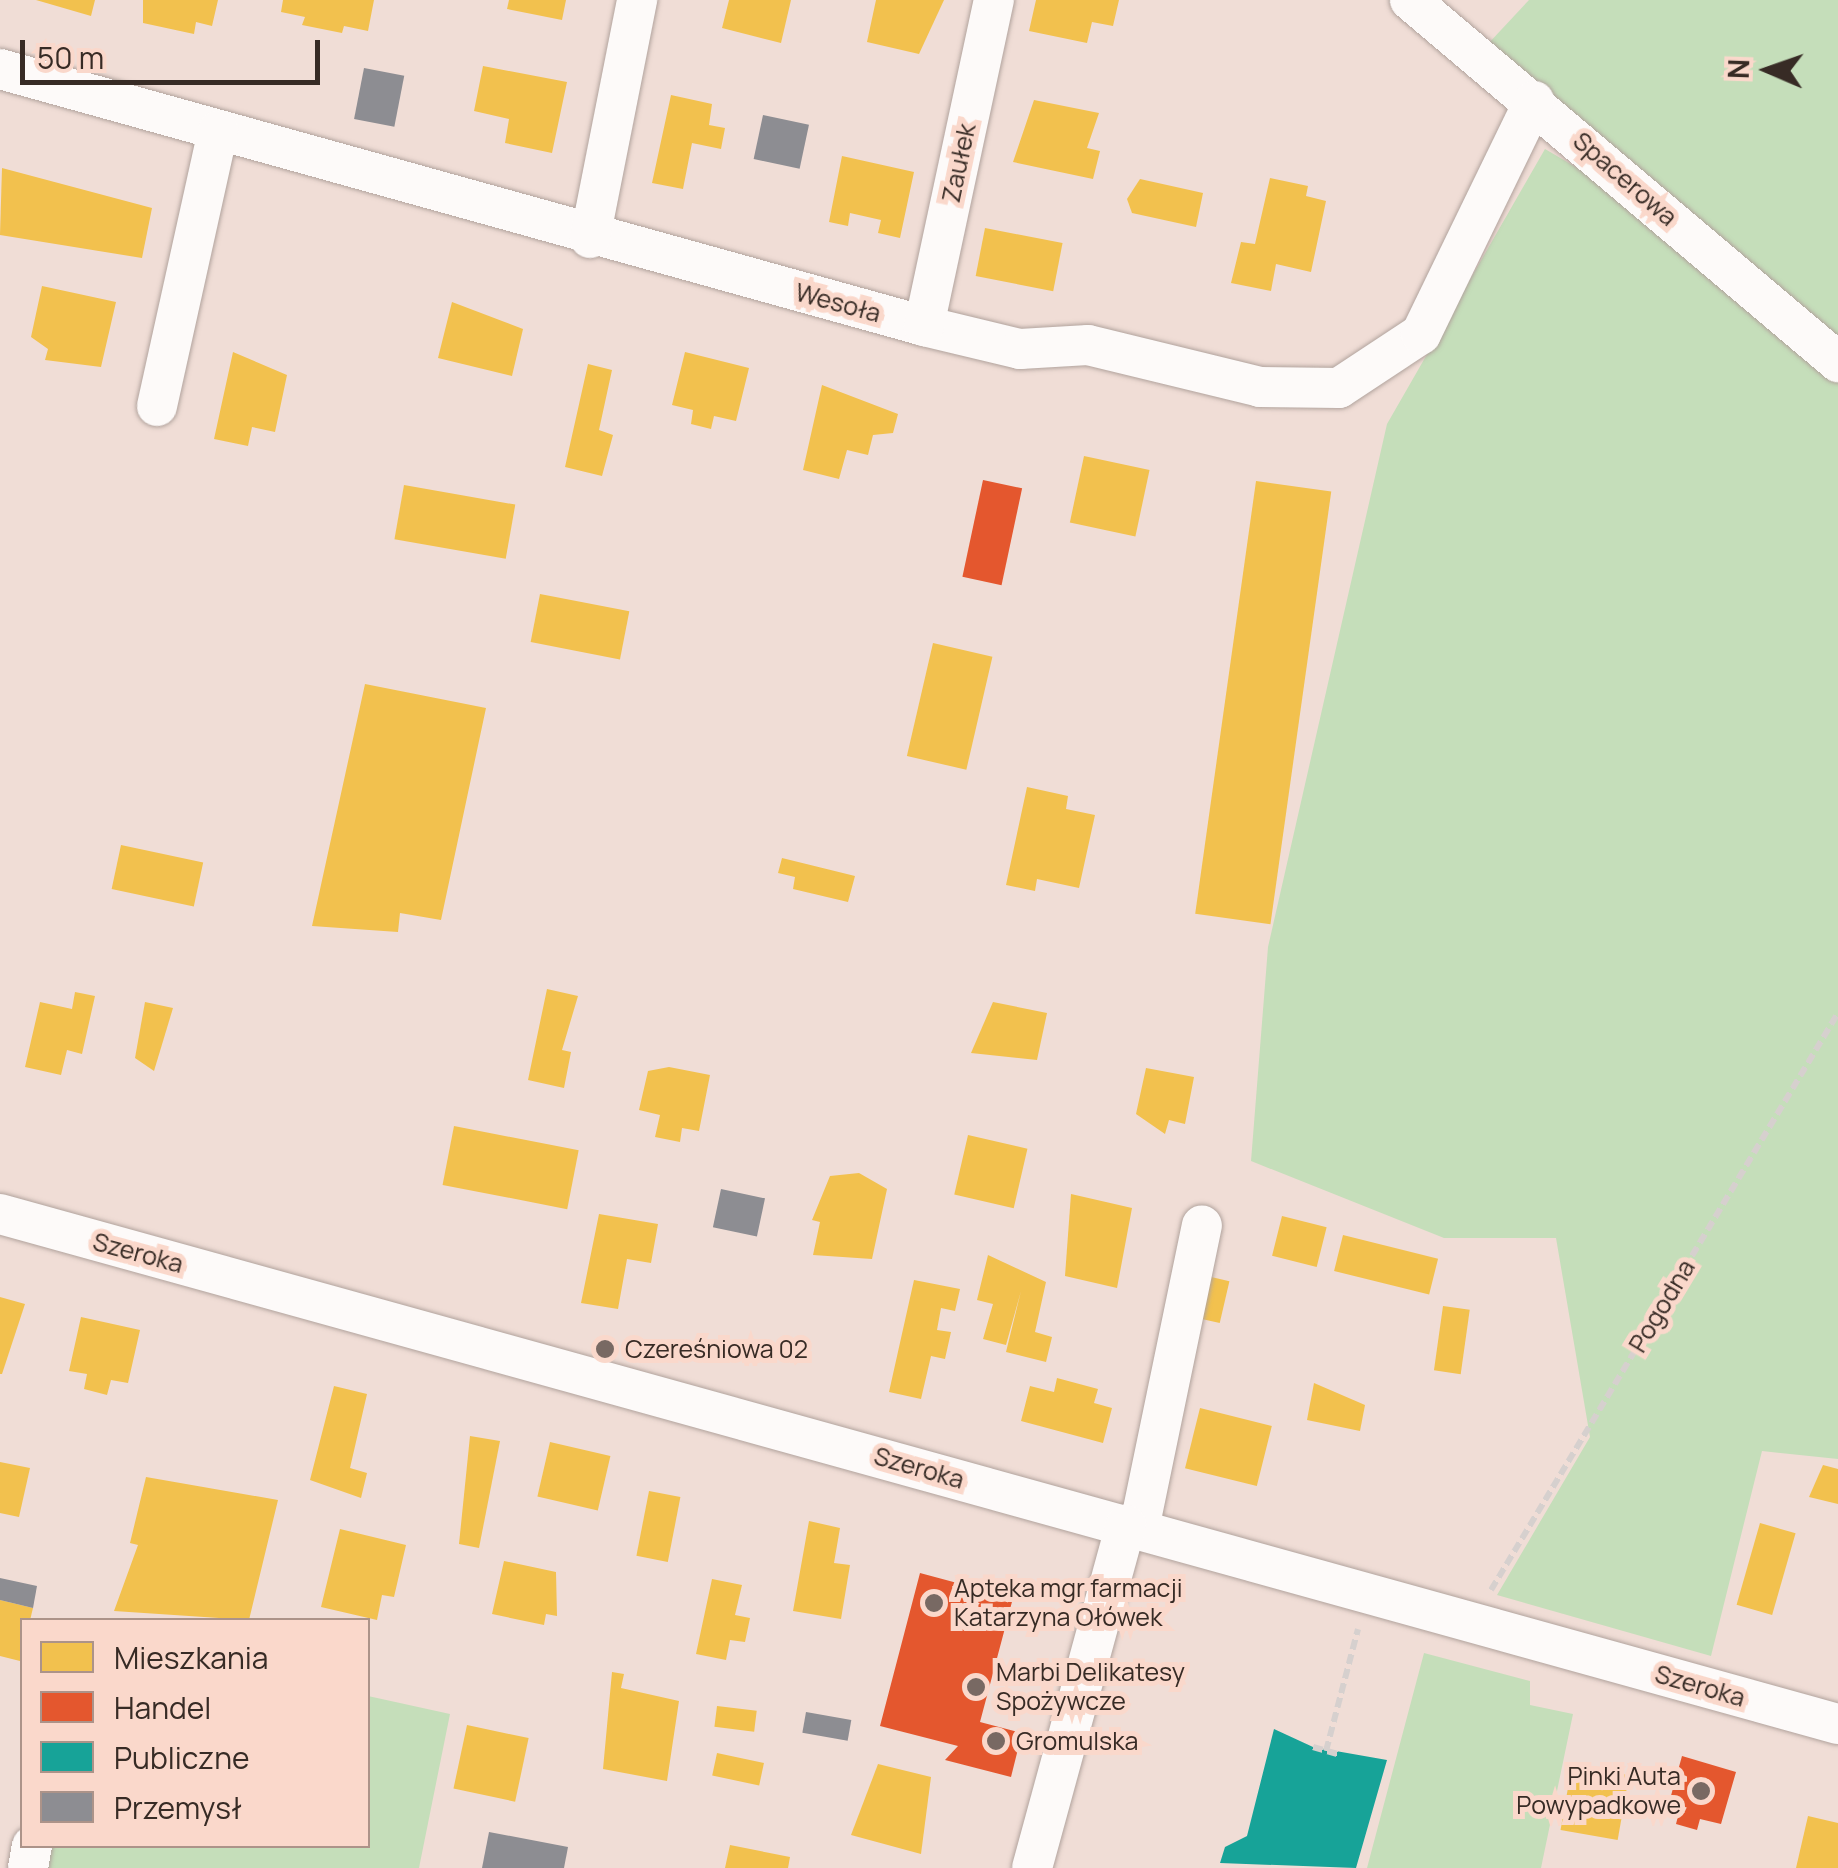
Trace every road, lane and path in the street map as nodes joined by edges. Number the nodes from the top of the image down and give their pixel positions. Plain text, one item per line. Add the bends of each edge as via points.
1 (636, 0) edge
2 (994, 0) edge
3 (1410, 0) edge
4 (0, 69) edge
5 (1534, 101) junction
6 (218, 131) junction
7 (590, 238) junction
8 (924, 326) junction
9 (1838, 362) edge
10 (158, 406) dead end
11 (1838, 1013) edge
12 (0, 1214) edge
13 (1202, 1225) dead end
14 (1133, 1527) junction
15 (1485, 1600) dead end
16 (1361, 1618) dead end
17 (1838, 1724) edge
18 (1313, 1747) dead end
19 (1327, 1748) junction
20 (1341, 1755) dead end
21 (1032, 1868) edge

1 - 7 street
2 - 8 street, Zaułek
3 - 5 street, Spacerowa
4 - 6 street, Wesoła
5 - 8 street, Wesoła via 1421,334 1338,388 1260,387 1088,346 1020,349
5 - 9 street, Spacerowa
6 - 7 street, Wesoła
6 - 10 street
7 - 8 street, Wesoła
11 - 15 path, Pogodna
12 - 14 street, Szeroka
13 - 14 street
14 - 17 street, Szeroka
14 - 21 street
16 - 19 path
18 - 19 path
19 - 20 path

